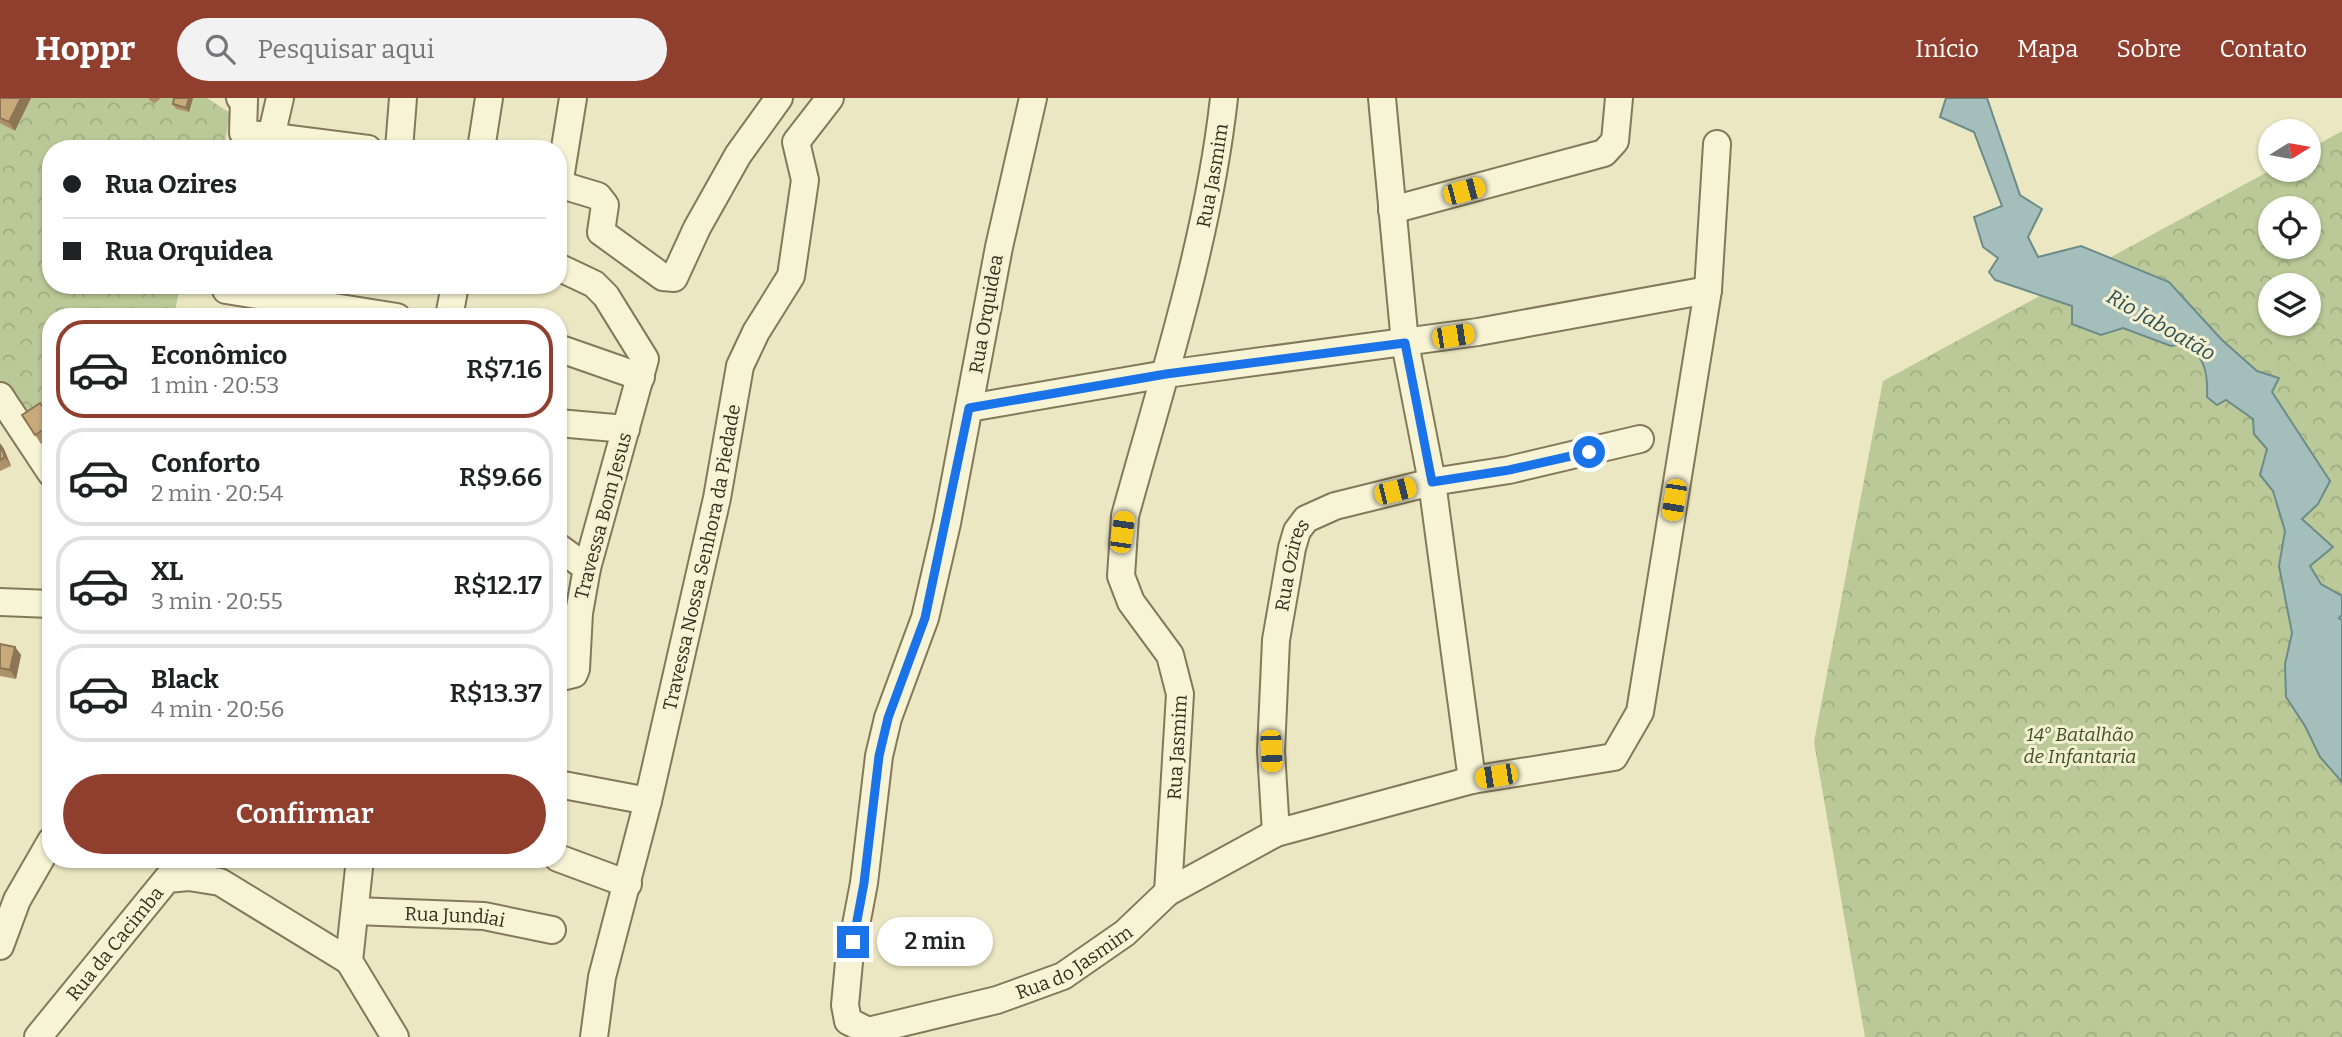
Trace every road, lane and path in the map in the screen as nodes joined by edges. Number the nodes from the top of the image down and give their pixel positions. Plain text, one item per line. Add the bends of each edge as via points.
1 (240, 98) edge
2 (280, 98) edge
3 (403, 98) edge
4 (489, 98) edge
5 (573, 98) edge
6 (779, 98) edge
7 (830, 98) edge
8 (1033, 98) edge
9 (1224, 98) edge
10 (1382, 98) edge
11 (1619, 98) edge
12 (271, 137) junction
13 (295, 140) edge
14 (400, 140) edge
15 (482, 140) edge
16 (566, 140) edge
17 (1717, 144) dead end
18 (567, 188) edge
19 (1392, 209) junction
20 (567, 271) edge
21 (1708, 290) junction
22 (251, 294) edge
23 (340, 308) edge
24 (1405, 343) junction
25 (567, 351) edge
26 (643, 368) junction
27 (1166, 374) junction
28 (0, 396) edge
29 (969, 408) junction
30 (567, 425) edge
31 (626, 429) junction
32 (1640, 439) dead end
33 (42, 459) edge
34 (1432, 482) junction
35 (567, 554) edge
36 (587, 568) junction
37 (0, 602) edge
38 (42, 604) edge
39 (567, 675) edge
40 (1472, 780) junction
41 (567, 786) edge
42 (648, 801) junction
43 (1276, 833) junction
44 (42, 857) edge
45 (567, 862) edge
46 (359, 868) edge
47 (628, 884) junction
48 (1168, 892) junction
49 (355, 911) junction
50 (552, 930) dead end
51 (0, 946) edge
52 (349, 961) junction
53 (848, 1021) joint
54 (38, 1037) edge
55 (395, 1037) edge
56 (594, 1037) edge

1 - 12 street via 244,100 243,133
2 - 12 street
3 - 14 street
4 - 15 street
5 - 16 street
6 - 18 street via 738,155 674,278 663,277 605,235 600,227 602,200
7 - 42 street, Travessa Nossa Senhora da Piedade via 796,142 805,180 791,276 740,366 717,498
8 - 29 street, Rua Orquidea
9 - 27 street, Rua Jasmim via 1210,189
10 - 19 street
11 - 19 street via 1615,141 1604,153
12 - 13 street
17 - 21 street
19 - 24 street
20 - 26 street via 606,296
21 - 24 street
21 - 40 street, Rua do Jasmim via 1640,712 1614,757
22 - 23 street
24 - 27 street
24 - 34 street
25 - 26 street
26 - 31 street, Travessa Bom Jesus
27 - 29 street
27 - 48 street, Rua Jasmim via 1125,516 1119,563 1131,602 1171,655 1180,694
28 - 33 street
29 - 53 street, Rua Orquidea via 925,618 879,756 846,988
30 - 31 street
31 - 36 street, Travessa Bom Jesus
32 - 34 street, Rua Ozires via 1509,470
34 - 40 street
34 - 43 street, Rua Ozires via 1335,506 1306,519 1297,531 1276,640 1272,703
35 - 36 street
36 - 39 street, Travessa Bom Jesus via 579,613 578,661
37 - 38 street
40 - 43 street, Rua do Jasmim
41 - 42 street
42 - 47 street, Travessa Nossa Senhora da Piedade
43 - 48 street, Rua do Jasmim
44 - 51 street via 17,900
45 - 47 street
46 - 49 street
47 - 56 street, Travessa Nossa Senhora da Piedade via 602,977
48 - 53 street, Rua do Jasmim via 1089,960 1031,990 880,1030 868,1031
49 - 50 street, Rua Jundiai via 484,916
49 - 52 street
52 - 54 street, Rua da Cacimba via 220,882 167,879
52 - 55 street

